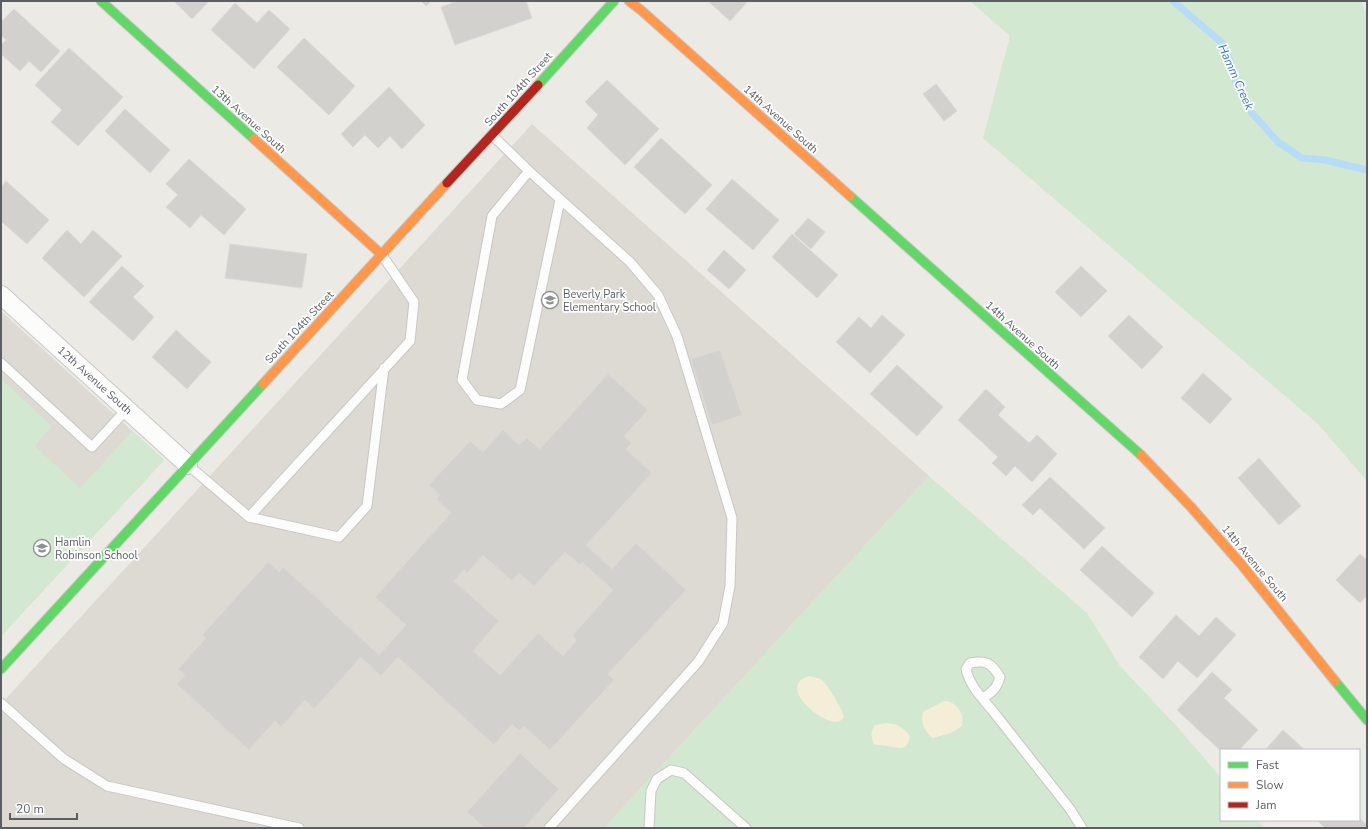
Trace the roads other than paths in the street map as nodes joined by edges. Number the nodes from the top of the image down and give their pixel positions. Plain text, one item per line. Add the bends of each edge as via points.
1 (101, 1) edge
2 (614, 1) edge
3 (629, 1) edge
4 (492, 135) junction
5 (529, 171) junction
6 (560, 200) junction
7 (382, 254) junction
8 (1, 295) edge
9 (1, 363) edge
10 (384, 368) junction
11 (127, 409) junction
12 (188, 465) junction
13 (250, 517) junction
14 (1, 669) edge
15 (982, 698) dead end
16 (1, 703) edge
17 (1367, 720) edge
18 (298, 828) edge
19 (548, 828) edge
20 (649, 828) edge
21 (746, 828) edge
22 (1082, 828) edge

1 - 7 street, 13th Avenue South
2 - 4 street, South 104th Street
3 - 17 street, 14th Avenue South via 1146,460 1241,564
4 - 5 lane
4 - 7 street, South 104th Street
5 - 6 lane
5 - 6 lane via 492,216 462,380 478,400 502,404 520,390
6 - 19 lane via 630,262 658,294 677,336 732,518 730,586 723,623 698,662
7 - 10 lane via 414,302 410,341
7 - 12 street, South 104th Street
8 - 11 street, 12th Avenue South
9 - 11 lane via 92,447
10 - 13 lane
10 - 13 lane via 367,506 353,522 339,537
11 - 12 street, 12th Avenue South
12 - 13 lane
12 - 14 street, South 104th Street
15 - 22 lane via 1070,809
16 - 18 lane via 64,759 107,786
20 - 21 lane via 651,791 657,779 672,770 684,773

